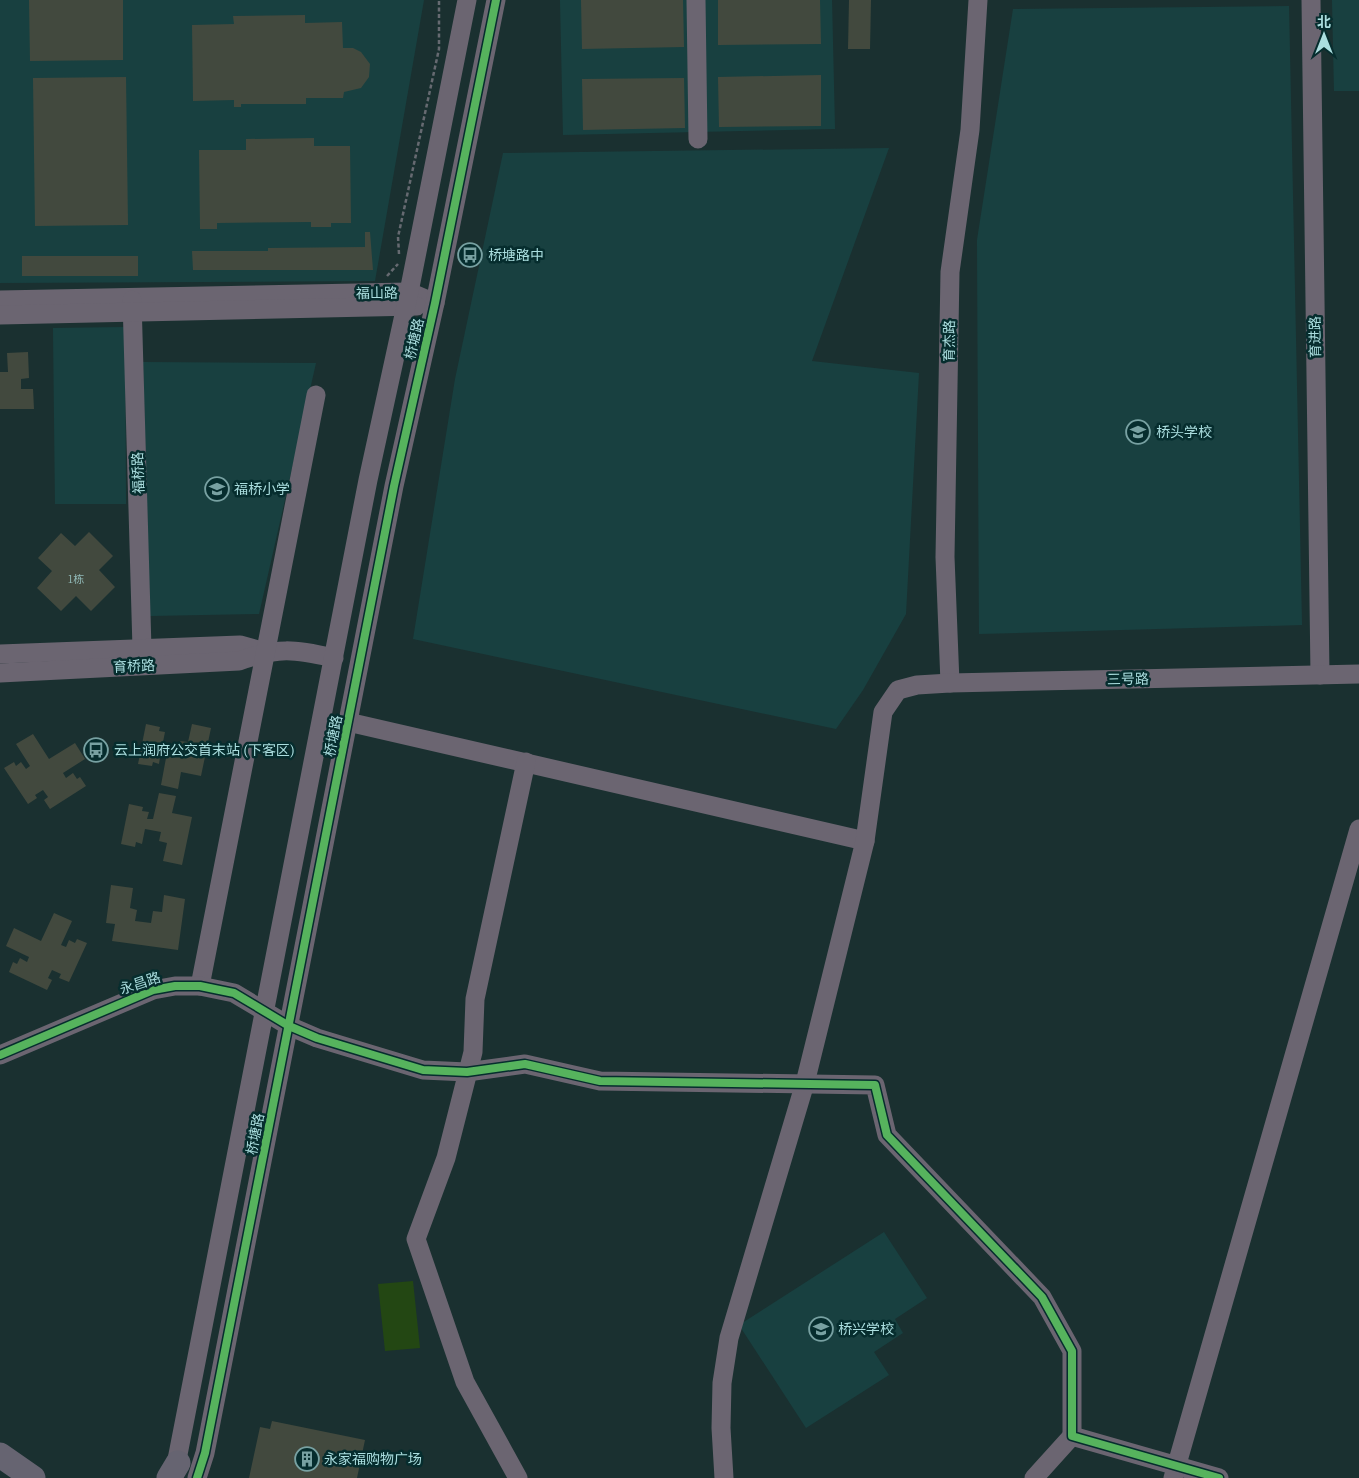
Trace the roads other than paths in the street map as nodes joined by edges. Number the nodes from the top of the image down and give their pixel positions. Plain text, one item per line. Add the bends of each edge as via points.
1 (467, 0) edge
2 (496, 0) edge
3 (696, 0) edge
4 (978, 0) edge
5 (1311, 0) edge
6 (698, 140) dead end
7 (0, 300) edge
8 (408, 300) junction
9 (435, 303) junction
10 (133, 305) junction
11 (0, 315) edge
12 (316, 395) dead end
13 (142, 649) junction
14 (266, 652) junction
15 (0, 654) edge
16 (334, 658) junction
17 (0, 673) edge
18 (1359, 674) edge
19 (1320, 675) junction
20 (950, 684) junction
21 (348, 722) junction
22 (526, 762) junction
23 (1359, 829) edge
24 (865, 841) junction
25 (200, 986) junction
26 (266, 1011) junction
27 (289, 1026) junction
28 (0, 1055) edge
29 (467, 1072) junction
30 (805, 1083) junction
31 (1072, 1436) junction
32 (0, 1455) edge
33 (1175, 1471) edge
34 (174, 1473) edge
35 (33, 1478) edge
36 (198, 1478) edge
37 (518, 1478) edge
38 (724, 1478) edge
39 (1034, 1478) edge
40 (1219, 1478) edge

1 - 8 street, 桥塘路
2 - 9 street, 桥塘路
3 - 6 street
4 - 20 street, 育杰路 via 970,130 950,272 945,557
5 - 19 street, 育进路
7 - 10 street, 福山路
8 - 9 street, 福山路
8 - 10 street, 福山路
8 - 16 street, 桥塘路 via 368,480
9 - 21 street, 桥塘路 via 394,486
10 - 11 street, 福山路
10 - 13 street, 福桥路
12 - 14 street
13 - 14 street, 育桥路 via 240,645
13 - 15 street, 育桥路
14 - 16 street, 育桥路 via 286,650
14 - 17 street, 育桥路 via 239,662
14 - 25 street
16 - 26 street, 桥塘路
18 - 19 street, 三号路
19 - 20 street, 三号路
20 - 24 street, 三号路 via 917,685 898,690 883,712
21 - 22 street
21 - 27 street, 桥塘路
22 - 24 street
22 - 29 street via 475,999 473,1052
23 - 33 street
24 - 30 street
25 - 26 street, 永昌路 via 234,993
25 - 28 street, 永昌路 via 153,990
26 - 27 street, 永昌路
26 - 34 street, 桥塘路
27 - 29 street, 永昌路 via 317,1038 424,1070
27 - 36 street, 桥塘路
29 - 30 street, 永昌路 via 525,1064 600,1081
29 - 37 street via 446,1158 416,1239 465,1382
30 - 31 street, 永昌路 via 875,1085 887,1135 1042,1297 1072,1352
30 - 38 street via 729,1338 722,1383
31 - 33 street
31 - 39 street
32 - 35 main road
33 - 40 street

